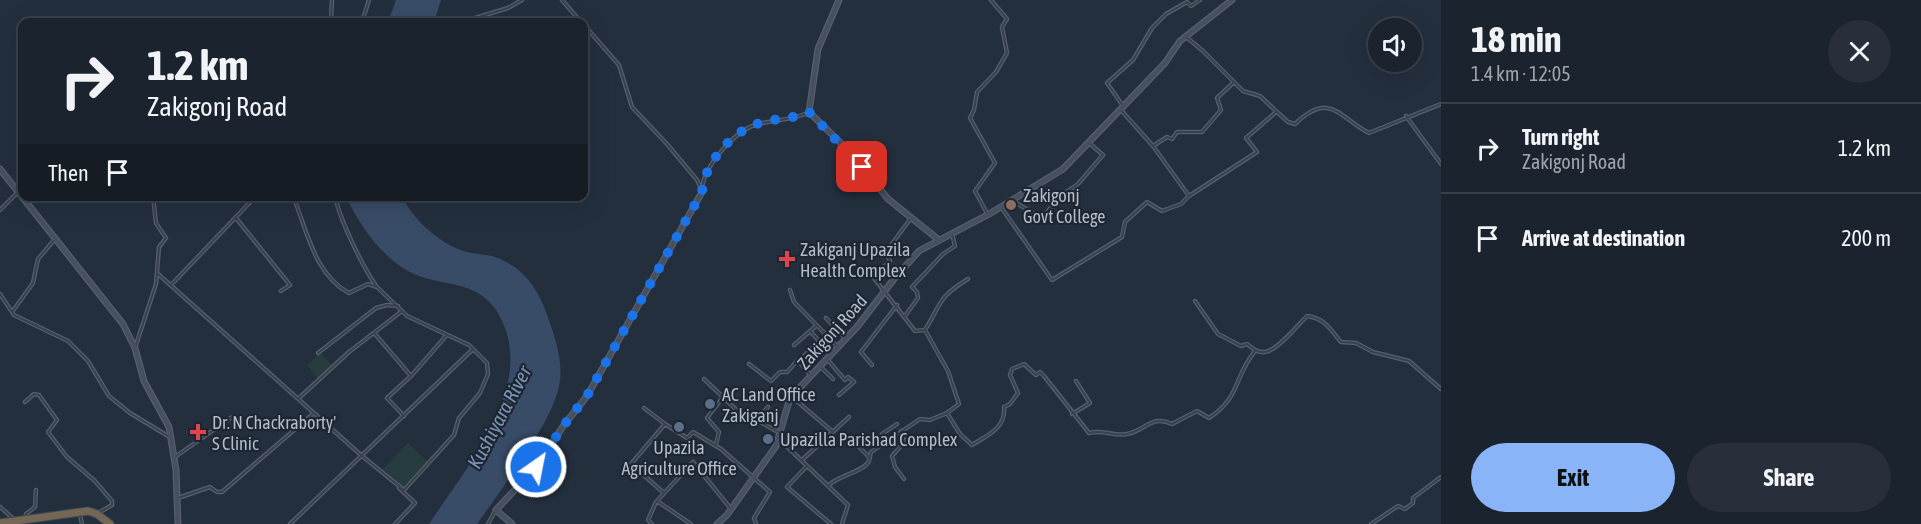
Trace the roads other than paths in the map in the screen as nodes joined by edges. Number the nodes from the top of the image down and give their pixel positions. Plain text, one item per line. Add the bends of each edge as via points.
1 (332, 0) edge
2 (369, 0) edge
3 (522, 0) edge
4 (562, 0) edge
5 (839, 0) edge
6 (991, 0) edge
7 (1200, 0) edge
8 (1232, 0) edge
9 (331, 18) edge
10 (363, 18) edge
11 (475, 18) edge
12 (577, 18) edge
13 (588, 31) edge
14 (1185, 36) junction
15 (1233, 83) junction
16 (1441, 104) edge
17 (1122, 107) junction
18 (809, 112) junction
19 (1276, 112) junction
20 (1406, 116) junction
21 (1088, 142) junction
22 (1153, 146) junction
23 (1441, 164) edge
24 (0, 169) edge
25 (18, 192) joint
26 (702, 192) junction
27 (1189, 196) junction
28 (1012, 200) junction
29 (25, 201) edge
30 (154, 201) edge
31 (251, 201) edge
32 (294, 201) edge
33 (336, 201) edge
34 (1000, 207) junction
35 (0, 210) edge
36 (988, 215) junction
37 (236, 218) junction
38 (911, 218) junction
39 (952, 234) junction
40 (55, 238) junction
41 (939, 240) junction
42 (158, 274) junction
43 (968, 279) dead end
44 (172, 284) junction
45 (377, 287) junction
46 (790, 290) dead end
47 (281, 291) dead end
48 (884, 291) junction
49 (0, 294) edge
50 (1195, 301) dead end
51 (897, 305) junction
52 (398, 306) junction
53 (402, 311) junction
54 (12, 312) junction
55 (904, 316) junction
56 (826, 318) dead end
57 (816, 326) junction
58 (925, 330) junction
59 (810, 331) junction
60 (375, 334) junction
61 (446, 336) junction
62 (846, 339) junction
63 (794, 345) dead end
64 (838, 347) junction
65 (135, 348) junction
66 (473, 349) junction
67 (1255, 351) junction
68 (318, 353) dead end
69 (826, 359) junction
70 (799, 361) junction
71 (749, 364) dead end
72 (872, 365) dead end
73 (820, 366) junction
74 (411, 376) junction
75 (811, 376) junction
76 (704, 379) dead end
77 (833, 379) dead end
78 (1076, 381) dead end
79 (1441, 389) edge
80 (839, 395) dead end
81 (723, 397) junction
82 (792, 397) junction
83 (298, 398) junction
84 (25, 402) dead end
85 (768, 407) dead end
86 (644, 408) dead end
87 (314, 413) junction
88 (947, 413) junction
89 (1072, 414) junction
90 (404, 416) junction
91 (232, 417) dead end
92 (849, 417) dead end
93 (756, 420) junction
94 (665, 424) junction
95 (897, 424) dead end
96 (901, 431) junction
97 (833, 432) junction
98 (780, 436) junction
99 (171, 437) junction
100 (853, 441) dead end
101 (886, 441) junction
102 (716, 445) junction
103 (362, 456) junction
104 (175, 457) junction
105 (869, 457) junction
106 (802, 460) junction
107 (807, 466) junction
108 (753, 477) junction
109 (1441, 477) edge
110 (904, 479) dead end
111 (828, 486) junction
112 (36, 490) dead end
113 (664, 493) junction
114 (178, 498) junction
115 (657, 501) junction
116 (0, 507) edge
117 (731, 509) junction
118 (496, 510) junction
119 (80, 514) junction
120 (97, 514) junction
121 (27, 521) junction
122 (17, 522) junction
123 (0, 523) edge
124 (721, 523) edge
125 (82, 524) edge
126 (110, 524) edge
127 (178, 524) edge
128 (290, 524) edge
129 (396, 524) edge
130 (488, 524) edge
131 (512, 524) edge
132 (652, 524) edge
133 (691, 524) edge
134 (756, 524) edge
135 (831, 524) edge
136 (842, 524) edge
137 (1371, 524) edge

1 - 9 street
2 - 10 street
3 - 11 street
4 - 12 street
5 - 18 main road via 818,49
6 - 36 street via 1008,20 1002,27 1007,53 977,92 970,118 995,163 975,191
7 - 17 street via 1191,6 1187,2 1166,14 1152,28 1133,60 1107,83
8 - 14 main road, Zakigonj Road
13 - 26 street via 619,65 632,107 697,180
14 - 15 street
14 - 17 main road, Zakigonj Road
15 - 19 street via 1260,96
15 - 22 street via 1217,98 1221,110 1202,132 1177,132 1172,139 1167,137
16 - 20 street
17 - 21 main road, Zakigonj Road
17 - 22 street
18 - 26 street via 756,124 738,136 709,167
18 - 38 main road via 849,151 888,199
19 - 20 street via 1295,124 1312,110 1326,108 1349,117 1369,133
19 - 27 street via 1246,138 1257,152
20 - 23 street
21 - 28 main road, Zakigonj Road via 1063,169
21 - 28 street via 1103,155 1046,215 1038,216
22 - 27 street
24 - 25 main road
25 - 35 street
26 - 118 main road via 587,396 536,467
27 - 34 street via 1181,204 1162,211 1147,202 1125,222 1122,237 1052,280
28 - 34 main road, Zakigonj Road
29 - 40 main road
30 - 42 street via 156,223 166,238 159,247
31 - 37 street
32 - 45 street via 314,253 335,283 349,293 368,284
33 - 45 street via 337,212 345,220 361,261
34 - 36 main road, Zakigonj Road
36 - 39 main road, Zakigonj Road
37 - 44 street
37 - 47 street via 290,285
38 - 41 main road
38 - 48 street via 886,252 890,261 874,274
39 - 41 main road, Zakigonj Road
39 - 55 street via 955,246 912,287 918,298
40 - 54 street via 38,259 33,283
40 - 65 main road via 123,324
41 - 48 main road, Zakigonj Road via 920,251
42 - 44 street
42 - 65 street
43 - 58 street via 941,298 936,315
44 - 83 street
45 - 52 street
46 - 57 street via 794,302
48 - 51 street
48 - 62 main road, Zakigonj Road
49 - 54 street
50 - 67 street via 1218,334 1241,346 1247,344
51 - 55 street
51 - 72 street via 861,351
52 - 53 street
52 - 68 street via 376,308
53 - 60 street
53 - 61 street
54 - 99 street via 68,341 88,361 109,396
55 - 58 street via 915,331
56 - 62 street
57 - 59 street
57 - 64 street
58 - 88 street via 948,370 959,404
59 - 63 street
59 - 70 street via 819,341
60 - 74 street
60 - 83 street
61 - 66 street
61 - 74 street
62 - 64 main road, Zakigonj Road
64 - 69 main road, Zakigonj Road
65 - 99 main road via 140,371 167,421
66 - 90 street
66 - 103 street via 487,363 488,374 480,393 459,418 447,445 404,490
67 - 79 street via 1273,348 1307,316 1313,317 1322,320 1341,342 1356,343 1412,363
67 - 89 street via 1244,365 1230,402 1209,418 1197,411 1172,424 1153,421 1130,434 1119,435 1100,430 1089,433
69 - 73 main road, Zakigonj Road
69 - 80 street via 845,380 848,377 854,382
70 - 71 street via 771,381
70 - 75 street
73 - 75 main road, Zakigonj Road
73 - 77 street
74 - 90 street via 387,398
75 - 82 main road, Zakigonj Road
76 - 81 street
78 - 89 street via 1090,403
81 - 93 street via 745,418
81 - 102 street via 707,418 719,432
82 - 97 street
82 - 98 main road, Zakigonj Road
83 - 87 street
84 - 120 street via 34,394 41,397 57,419 48,432 67,457 112,501 112,505
85 - 93 street
86 - 94 street
87 - 103 street
87 - 114 street via 222,492 210,487
88 - 89 street via 972,445 1005,419 1004,407 1018,393 1010,375 1012,369 1024,364 1036,375 1040,372 1044,376
88 - 96 street via 930,420 920,419
90 - 103 street
91 - 104 street
92 - 97 street
93 - 98 street
94 - 102 street via 687,438 693,432
94 - 113 street via 632,464
95 - 101 street via 882,435
96 - 101 street
96 - 110 street via 908,439 892,456
97 - 106 street
98 - 106 street
98 - 108 main road, Zakigonj Road
99 - 104 main road
100 - 105 street
101 - 105 street
102 - 108 street
103 - 128 street
103 - 129 street via 416,502
104 - 114 main road
105 - 111 street via 863,466
106 - 107 street
107 - 111 street
107 - 135 street via 787,487
108 - 117 main road, Zakigonj Road
108 - 134 street via 770,492 754,518
109 - 137 street via 1405,509 1398,506
111 - 136 street via 848,505
112 - 121 street via 35,507 26,514
113 - 115 street
113 - 117 street via 693,462
114 - 127 main road
115 - 132 street via 648,519
115 - 133 street
116 - 122 street
117 - 124 main road, Zakigonj Road
118 - 130 street
118 - 131 main road
119 - 120 highway
119 - 121 highway
119 - 125 street
120 - 126 highway
121 - 122 highway
122 - 123 highway

